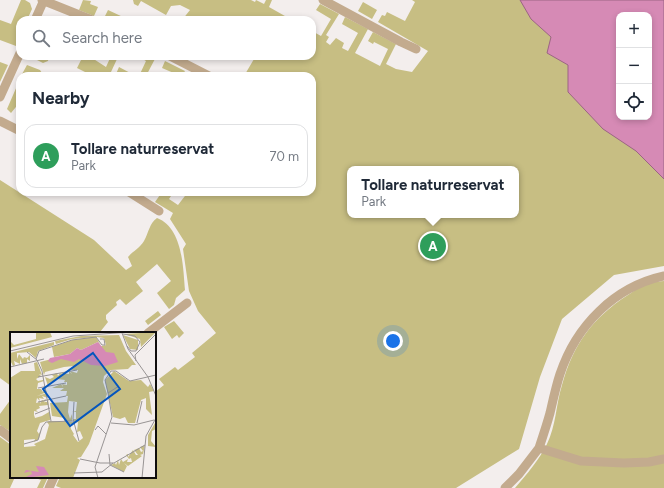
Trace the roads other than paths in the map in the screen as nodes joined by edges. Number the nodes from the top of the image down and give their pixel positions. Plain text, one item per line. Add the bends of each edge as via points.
1 (43, 0) edge
2 (323, 0) edge
3 (37, 16) edge
4 (82, 16) edge
5 (416, 49) dead end
6 (17, 60) edge
7 (178, 60) edge
8 (201, 72) edge
9 (0, 97) edge
10 (0, 121) edge
11 (16, 129) edge
12 (135, 196) edge
13 (159, 211) dead end
14 (664, 276) edge
15 (187, 303) dead end
16 (149, 332) edge
17 (0, 430) edge
18 (10, 437) edge
19 (539, 448) junction
20 (664, 460) edge
21 (54, 478) edge
22 (49, 488) edge
23 (505, 488) edge

1 - 3 street
1 - 4 street
2 - 5 street
6 - 9 street
7 - 8 street
10 - 11 street
12 - 13 street
14 - 19 street via 643,282 612,300 583,329 570,350 560,374
15 - 16 street
17 - 18 street
19 - 20 street via 581,461 624,463
19 - 23 street
21 - 22 street

